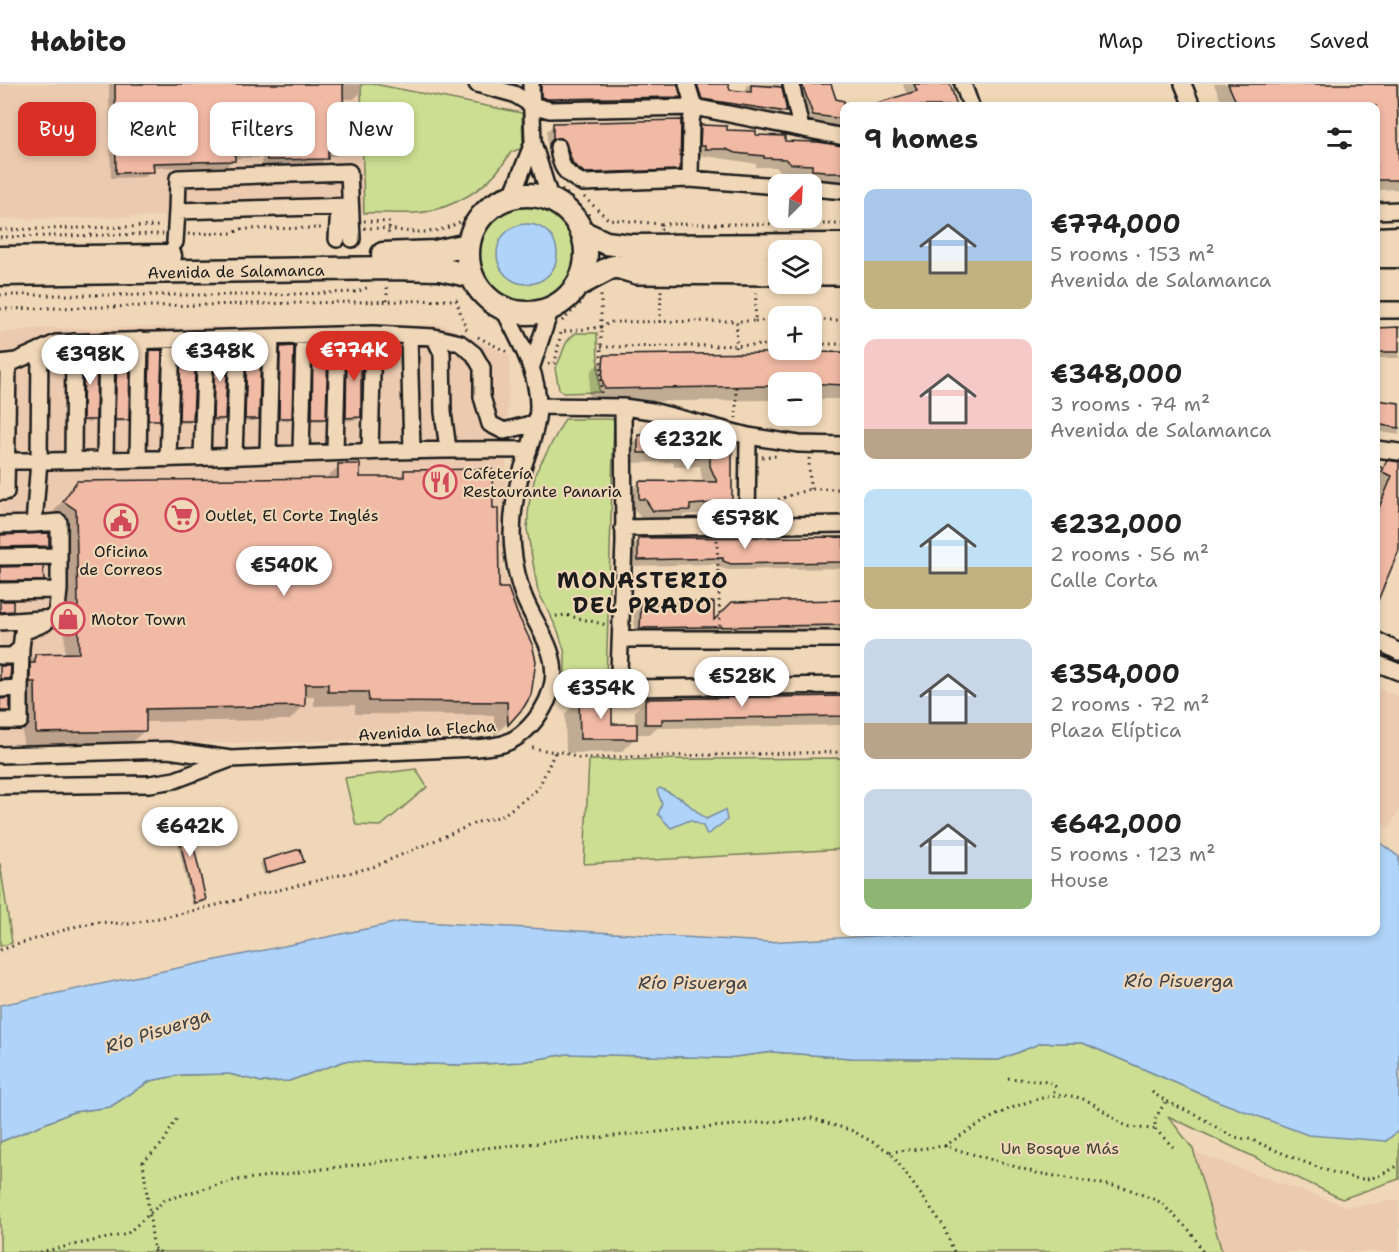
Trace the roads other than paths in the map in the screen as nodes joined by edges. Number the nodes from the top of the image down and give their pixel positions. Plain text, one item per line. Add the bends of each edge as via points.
1 (477, 84) edge
2 (531, 84) edge
3 (687, 84) edge
4 (791, 84) edge
5 (963, 84) edge
6 (1183, 84) edge
7 (970, 102) edge
8 (1190, 102) edge
9 (532, 105) junction
10 (694, 107) junction
11 (801, 128) junction
12 (840, 136) edge
13 (533, 142) junction
14 (558, 147) dead end
15 (690, 179) junction
16 (768, 185) edge
17 (822, 189) edge
18 (554, 191) junction
19 (840, 191) edge
20 (508, 192) junction
21 (1399, 210) edge
22 (1380, 211) edge
23 (176, 228) joint
24 (589, 228) junction
25 (1399, 238) edge
26 (1380, 239) edge
27 (840, 244) edge
28 (468, 245) junction
29 (1380, 256) edge
30 (1399, 256) edge
31 (0, 258) edge
32 (768, 261) edge
33 (822, 261) edge
34 (840, 261) edge
35 (610, 268) junction
36 (0, 274) edge
37 (768, 277) edge
38 (822, 277) edge
39 (840, 277) edge
40 (468, 283) junction
41 (586, 292) junction
42 (551, 308) junction
43 (1380, 310) edge
44 (1399, 310) edge
45 (500, 315) junction
46 (374, 334) junction
47 (338, 335) junction
48 (304, 336) junction
49 (409, 336) junction
50 (271, 337) junction
51 (434, 337) junction
52 (238, 338) junction
53 (206, 339) junction
54 (140, 340) junction
55 (172, 340) junction
56 (107, 341) junction
57 (74, 342) junction
58 (40, 350) junction
59 (4, 363) edge
60 (532, 366) junction
61 (538, 406) junction
62 (623, 407) junction
63 (535, 423) junction
64 (3, 425) edge
65 (748, 436) junction
66 (840, 444) edge
67 (448, 448) junction
68 (412, 450) junction
69 (529, 450) junction
70 (1380, 450) edge
71 (335, 451) junction
72 (369, 451) junction
73 (1399, 452) edge
74 (268, 453) junction
75 (301, 453) junction
76 (234, 456) junction
77 (202, 457) junction
78 (105, 459) junction
79 (138, 459) junction
80 (168, 459) junction
81 (73, 460) junction
82 (3, 461) edge
83 (39, 461) junction
84 (0, 492) edge
85 (748, 517) junction
86 (34, 524) junction
87 (0, 525) edge
88 (840, 525) edge
89 (624, 528) junction
90 (59, 556) junction
91 (0, 557) edge
92 (58, 590) junction
93 (0, 591) edge
94 (56, 618) junction
95 (0, 622) edge
96 (621, 631) junction
97 (840, 639) edge
98 (1380, 644) edge
99 (21, 648) junction
100 (1399, 652) edge
101 (0, 656) edge
102 (1380, 665) edge
103 (1399, 672) edge
104 (840, 685) edge
105 (0, 688) edge
106 (20, 688) junction
107 (0, 721) edge
108 (0, 755) edge
109 (231, 759) junction
110 (0, 786) edge

1 - 9 street via 514,94
2 - 9 street
3 - 10 street
4 - 11 street
5 - 7 street
6 - 8 street
9 - 10 street via 550,110
9 - 13 street
10 - 11 street
10 - 15 street
11 - 12 street
13 - 18 street
13 - 20 street
14 - 15 street via 560,165 583,183
15 - 16 street
17 - 19 street
18 - 20 highway
18 - 24 highway via 565,207
20 - 28 highway via 475,223
21 - 22 street
23 - 23 street via 178,178 348,172 345,224
24 - 27 highway via 606,243 630,246
24 - 41 highway
25 - 26 highway
28 - 31 highway, Avenida de Salamanca via 435,252 388,254
28 - 40 highway
29 - 30 highway
32 - 35 highway via 660,261
33 - 34 highway
35 - 37 street via 636,276
35 - 41 highway
36 - 40 highway, Avenida de Salamanca via 388,268 440,269
38 - 39 street
40 - 45 highway via 486,296
41 - 42 highway
42 - 45 highway
42 - 60 street, Avenida la Flecha
43 - 44 street
45 - 60 street, Avenida la Flecha
46 - 47 street
46 - 49 street
46 - 72 street
47 - 48 street
47 - 71 street
48 - 50 street
48 - 75 street
49 - 51 street
49 - 68 street
50 - 52 street
50 - 74 street
51 - 63 street via 459,343 474,354 482,368 482,397 490,424 504,431
51 - 67 street via 442,353
52 - 53 street
52 - 76 street
53 - 55 street
53 - 77 street
54 - 55 street
54 - 56 street
54 - 79 street
55 - 80 street
56 - 57 street
56 - 78 street
57 - 58 street via 56,343
57 - 81 street
58 - 59 street
58 - 83 street
59 - 64 street
60 - 61 street, Avenida la Flecha
61 - 62 street
61 - 63 street, Avenida la Flecha
62 - 65 street
62 - 89 street
63 - 69 street, Avenida la Flecha
64 - 82 street
65 - 66 street via 799,444
65 - 85 street
67 - 68 street
67 - 69 street
68 - 72 street
69 - 109 street, Avenida la Flecha via 518,483 512,542 518,579 550,649 553,681 541,713 505,743 476,748
70 - 73 street
71 - 72 street
71 - 75 street
74 - 75 street
74 - 76 street
76 - 77 street
77 - 80 street
78 - 79 street
78 - 81 street
79 - 80 street
81 - 83 street
82 - 83 street
82 - 84 street via 6,492
83 - 86 street
85 - 88 street
85 - 89 street via 717,526
86 - 87 street
86 - 90 street via 59,522
89 - 96 street
90 - 91 street
90 - 92 street
92 - 93 street
92 - 94 street
94 - 95 street
94 - 99 street via 22,632
96 - 97 street via 721,640
96 - 104 street via 619,672 633,688
98 - 100 street
99 - 101 street via 12,656
99 - 106 street
102 - 103 street
105 - 106 street
106 - 107 street via 20,721
108 - 109 street, Avenida la Flecha via 168,750
109 - 110 street, Avenida la Flecha via 175,780 150,784

